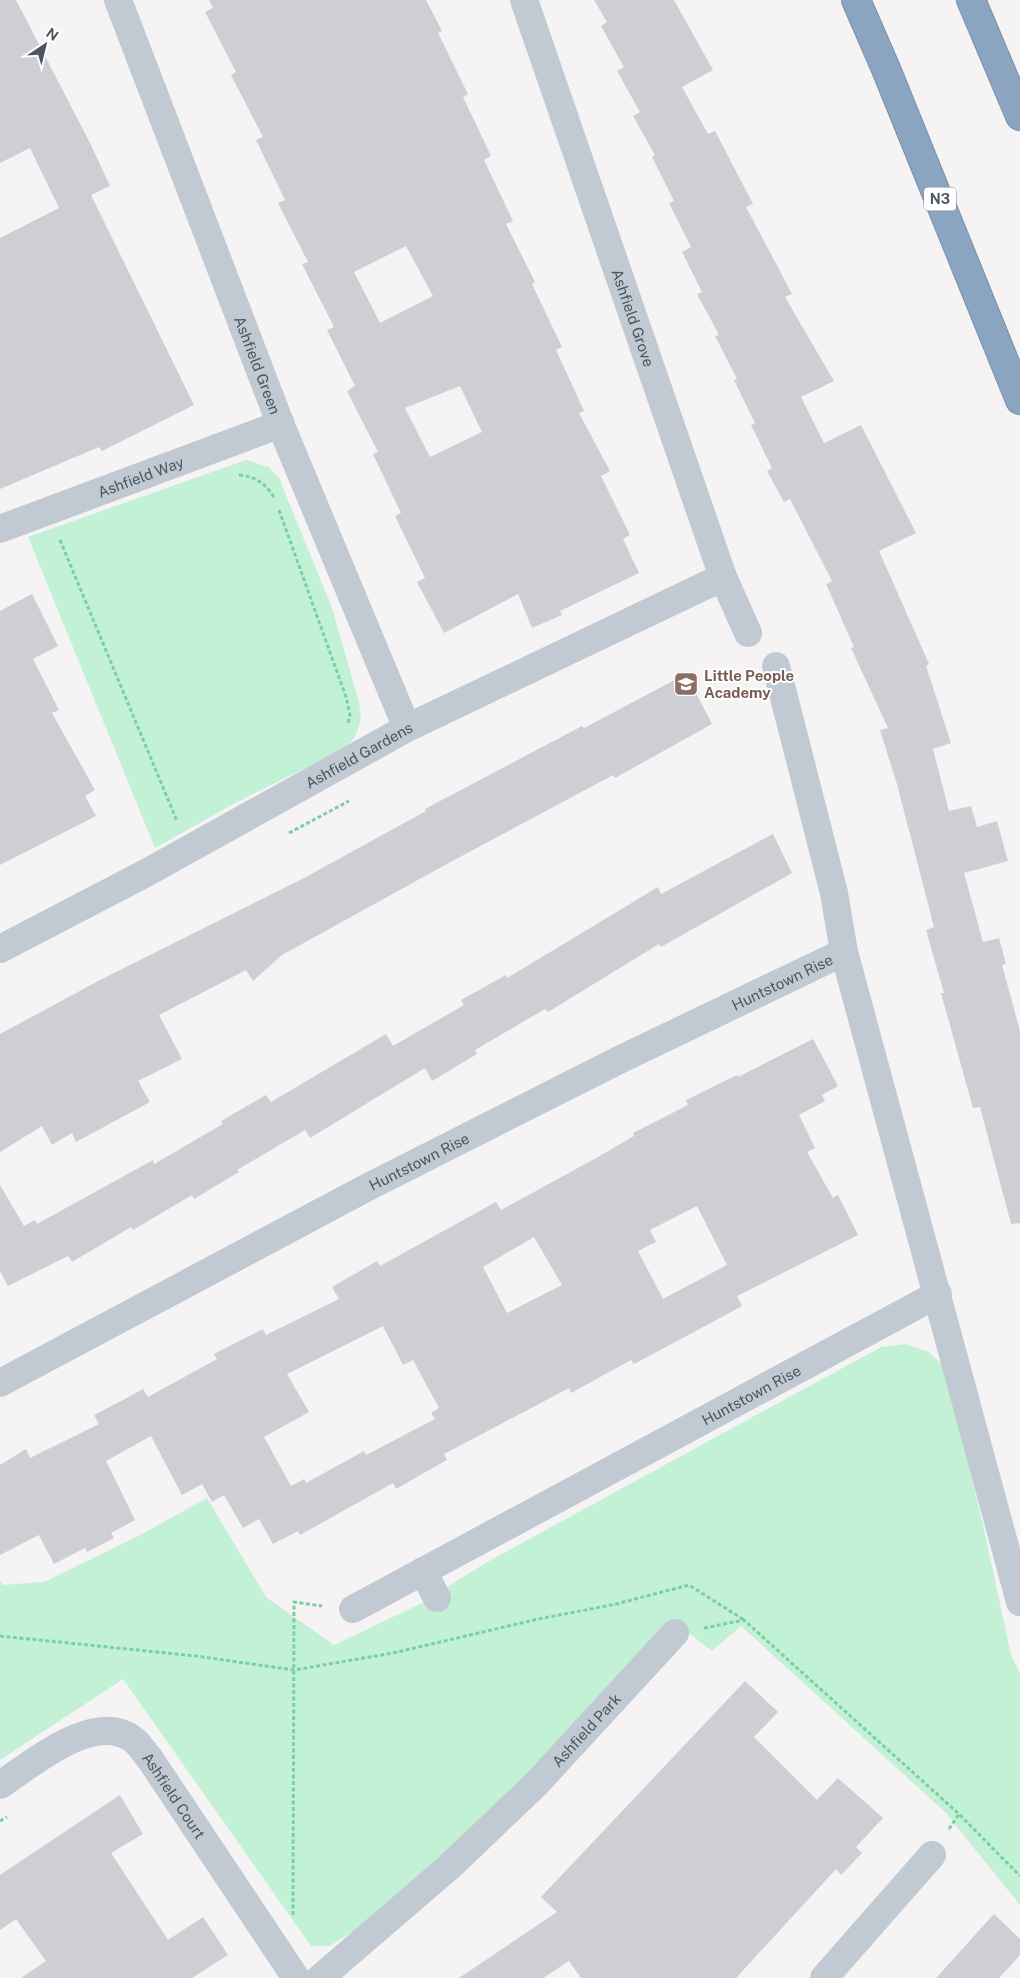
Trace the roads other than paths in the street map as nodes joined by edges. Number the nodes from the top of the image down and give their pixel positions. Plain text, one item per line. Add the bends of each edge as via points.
1 (118, 0) edge
2 (524, 0) edge
3 (856, 0) edge
4 (971, 0) edge
5 (1020, 116) edge
6 (1020, 400) edge
7 (281, 424) junction
8 (0, 529) edge
9 (723, 576) junction
10 (748, 633) dead end
11 (776, 666) dead end
12 (407, 728) junction
13 (0, 949) edge
14 (844, 952) junction
15 (938, 1294) junction
16 (0, 1383) edge
17 (423, 1571) junction
18 (437, 1598) dead end
19 (1020, 1602) edge
20 (353, 1609) road end
21 (675, 1633) road end
22 (0, 1785) edge
23 (932, 1855) dead end
24 (296, 1978) edge
25 (320, 1978) edge
26 (824, 1978) edge

1 - 7 street, Ashfield Green
2 - 9 street, Ashfield Grove
3 - 6 highway, N3
4 - 5 highway
7 - 8 street, Ashfield Way
7 - 12 street, Ashfield Green
9 - 10 street, Ashfield Grove
9 - 12 street, Ashfield Gardens
11 - 14 street, Huntstown Rise via 834,893
12 - 13 street, Ashfield Gardens
14 - 15 street, Huntstown Rise
14 - 16 street, Huntstown Rise via 619,1060 394,1174
15 - 17 street, Huntstown Rise
15 - 19 street, Huntstown Rise
17 - 18 street
17 - 20 street, Huntstown Rise
21 - 25 street, Ashfield Park via 494,1825
22 - 24 street, Ashfield Court via 85,1734 112,1731 135,1741
23 - 26 street

